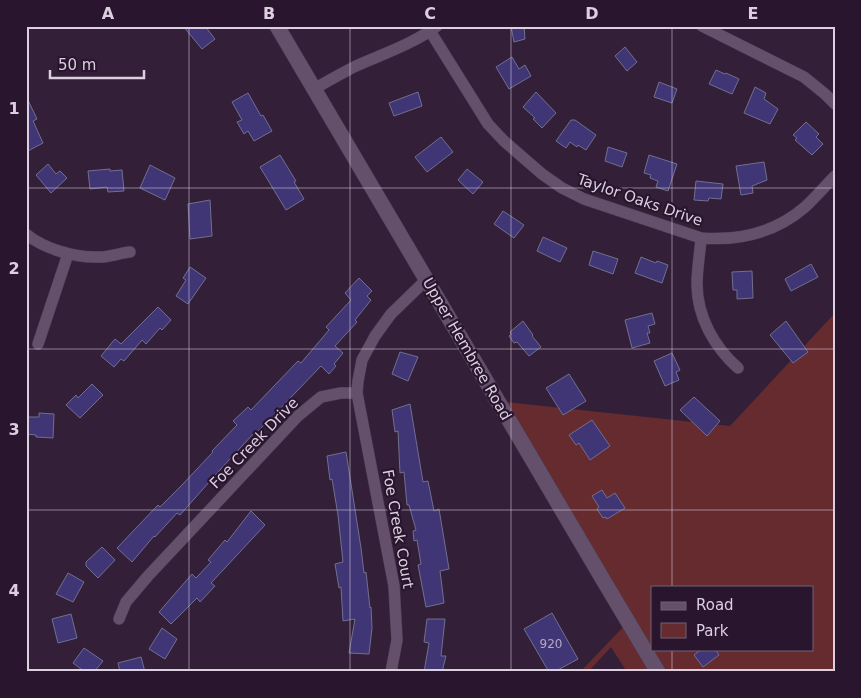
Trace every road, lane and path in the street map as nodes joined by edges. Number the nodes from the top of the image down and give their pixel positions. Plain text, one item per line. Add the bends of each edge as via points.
1 (277, 26) edge
2 (702, 26) edge
3 (433, 29) edge
4 (314, 89) junction
5 (835, 104) edge
6 (835, 176) edge
7 (26, 234) edge
8 (701, 238) junction
9 (130, 252) dead end
10 (68, 254) junction
11 (426, 280) junction
12 (38, 344) dead end
13 (738, 368) dead end
14 (357, 393) junction
15 (119, 620) dead end
16 (391, 672) edge
17 (658, 672) edge

1 - 4 street, Upper Hembree Road
2 - 5 street via 804,77
3 - 4 street, Taylor Oaks Drive
3 - 8 street, Taylor Oaks Drive via 488,124 542,174 584,199
4 - 11 street, Upper Hembree Road
6 - 8 street, Taylor Oaks Drive via 805,206 766,231 747,236
7 - 10 street via 48,248
8 - 13 street via 697,285 701,311 719,348
9 - 10 street via 99,257
10 - 12 street
11 - 14 street via 391,314 375,336 362,360
11 - 17 street, Upper Hembree Road
14 - 15 street, Foe Creek Drive via 321,397 298,416 148,576 126,602
14 - 16 street, Foe Creek Court via 394,586 397,640

